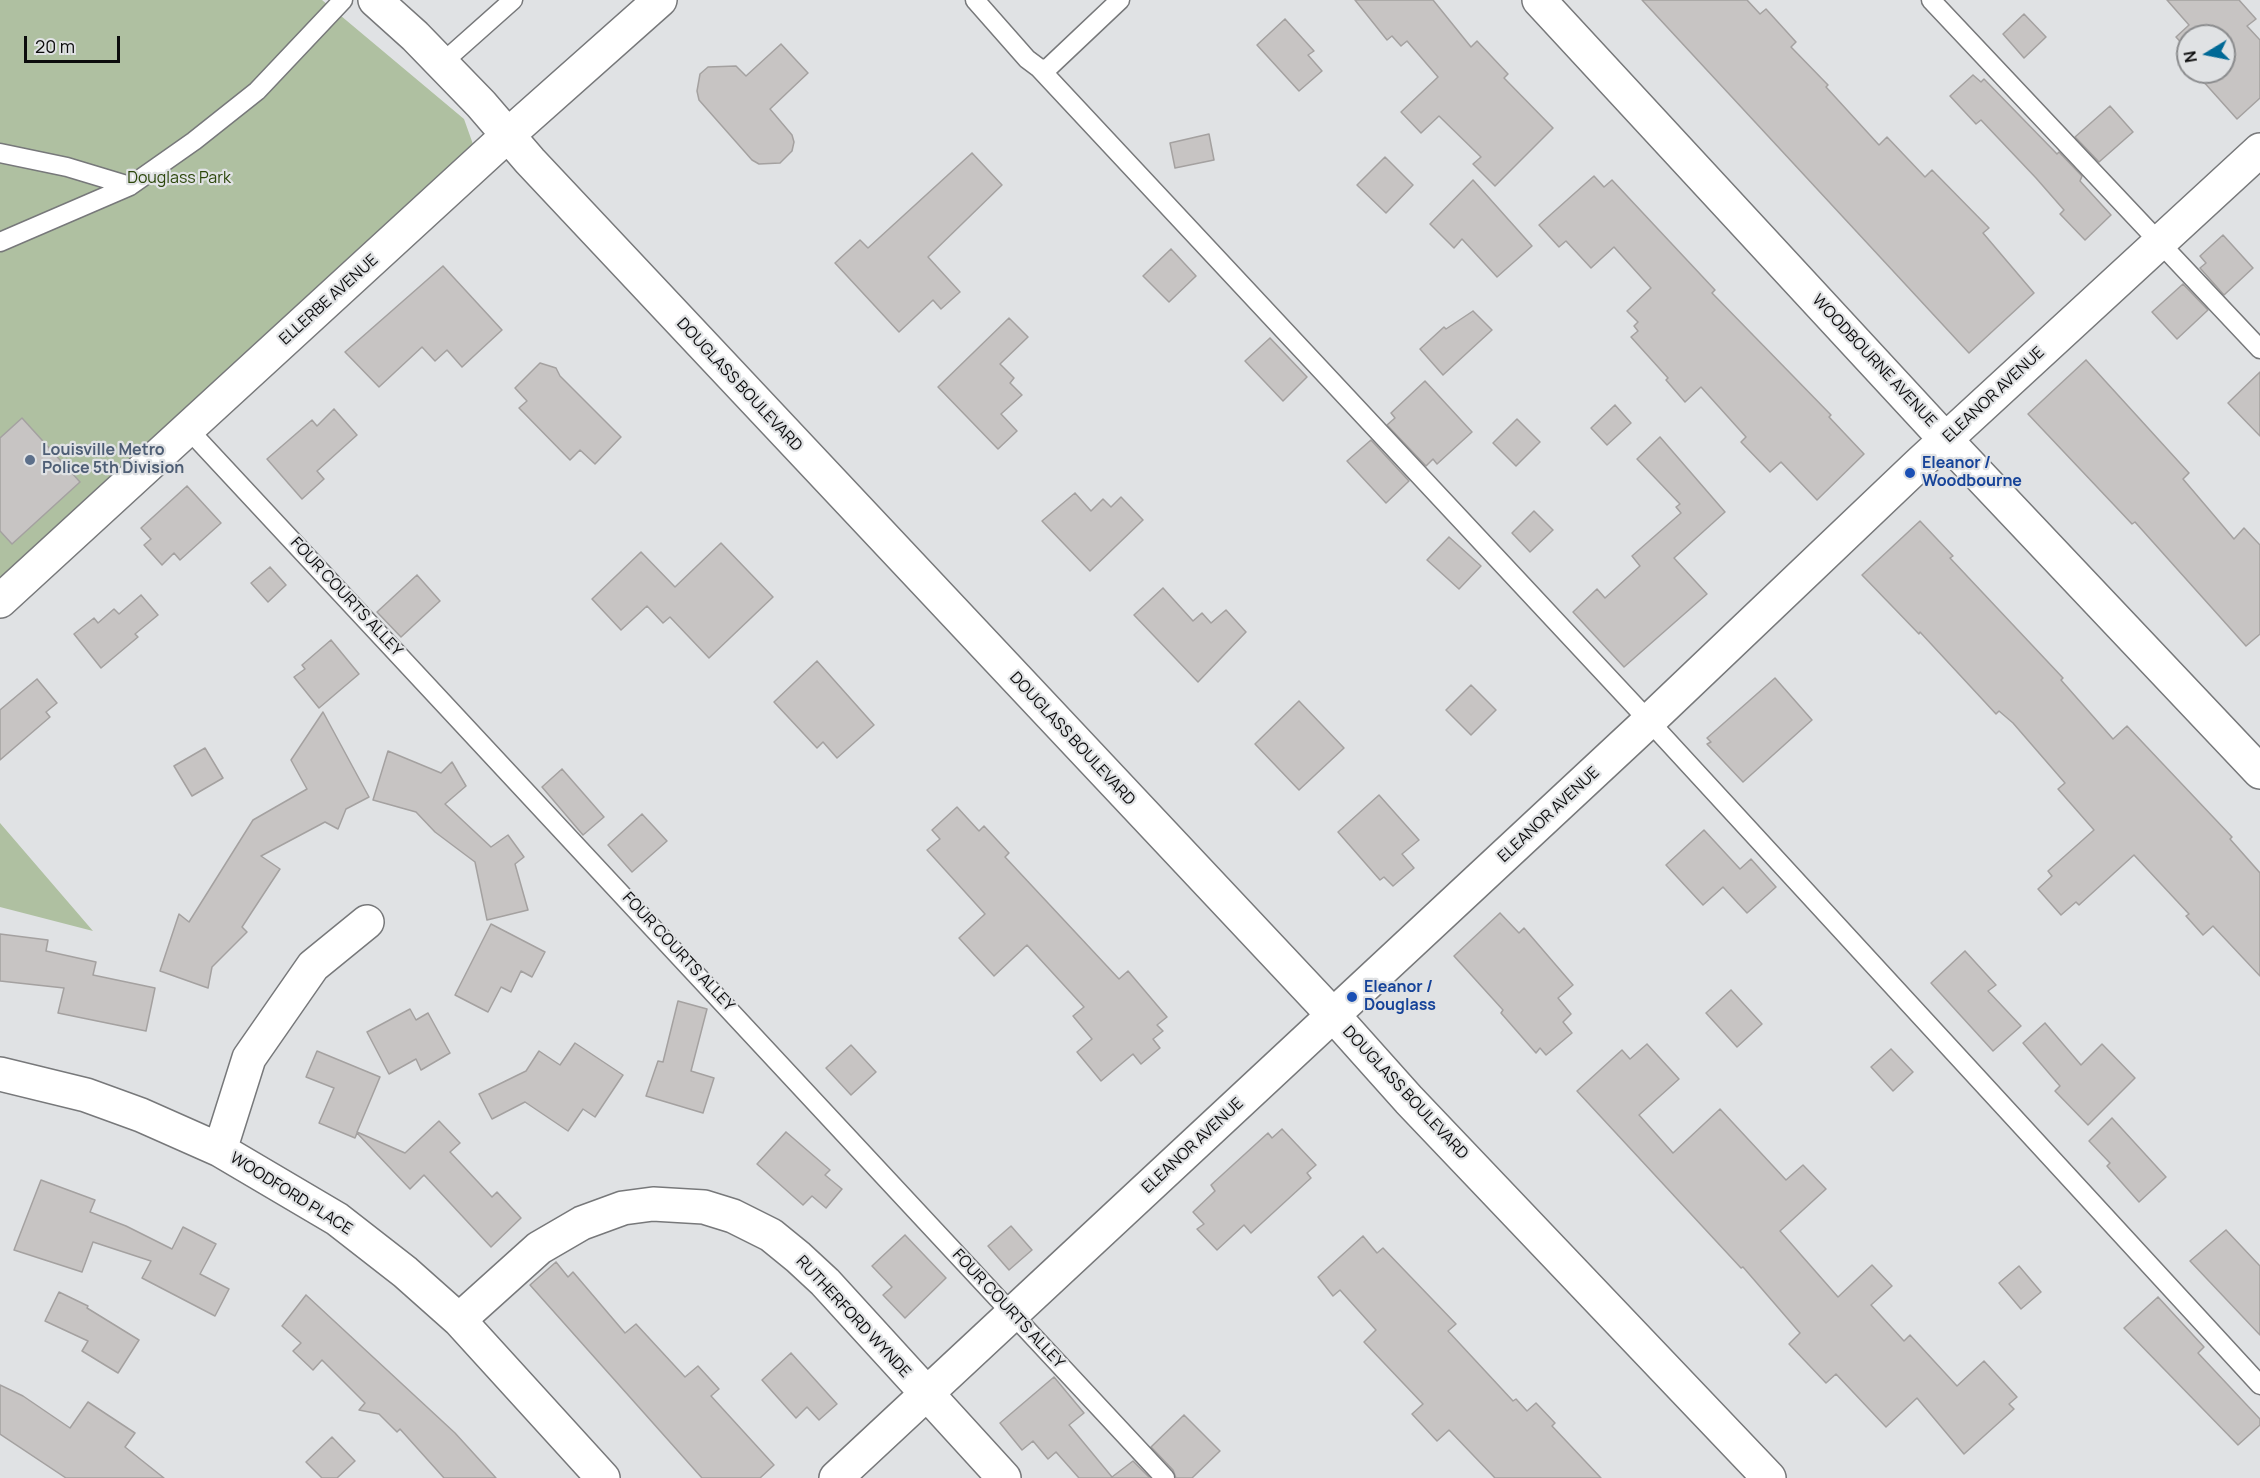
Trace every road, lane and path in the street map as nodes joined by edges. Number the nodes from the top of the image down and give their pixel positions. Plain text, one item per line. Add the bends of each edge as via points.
1 (343, 0) edge
2 (375, 0) edge
3 (660, 0) edge
4 (975, 0) edge
5 (1120, 0) edge
6 (1539, 0) edge
7 (1931, 0) edge
8 (506, 2) edge
9 (441, 64) junction
10 (1039, 68) junction
11 (508, 135) junction
12 (2260, 150) edge
13 (0, 153) edge
14 (130, 186) junction
15 (0, 242) edge
16 (2160, 242) junction
17 (2260, 349) edge
18 (188, 429) junction
19 (1946, 440) junction
20 (0, 602) edge
21 (1650, 722) junction
22 (2260, 772) edge
23 (367, 922) dead end
24 (1333, 1015) junction
25 (0, 1074) edge
26 (220, 1150) junction
27 (1011, 1315) junction
28 (459, 1320) junction
29 (2260, 1385) edge
30 (926, 1395) junction
31 (603, 1478) edge
32 (837, 1478) edge
33 (1004, 1478) edge
34 (1165, 1478) edge
35 (1769, 1478) edge

1 - 14 lane via 257,91
2 - 9 street, DOUGLASS BOULEVARD
3 - 11 street, ELLERBE AVENUE
4 - 10 lane
5 - 10 lane via 1056,63 1047,69
6 - 19 street, WOODBOURNE AVENUE
7 - 16 lane
8 - 9 lane
9 - 11 street, DOUGLASS BOULEVARD
10 - 21 lane
11 - 18 street, ELLERBE AVENUE
11 - 24 street, DOUGLASS BOULEVARD
12 - 16 street, ELEANOR AVENUE
13 - 14 lane via 67,166
14 - 15 lane
16 - 17 lane
16 - 19 street, ELEANOR AVENUE
18 - 20 street, ELLERBE AVENUE
18 - 27 lane, FOUR COURTS ALLEY via 660,932
19 - 21 street, ELEANOR AVENUE
19 - 22 street, WOODBOURNE AVENUE
21 - 24 street, ELEANOR AVENUE
21 - 29 lane
23 - 26 street via 313,966 249,1058
24 - 27 street, ELEANOR AVENUE
24 - 35 street, DOUGLASS BOULEVARD
25 - 26 street, WOODFORD PLACE via 86,1095
26 - 28 street, WOODFORD PLACE via 337,1219
27 - 30 street, ELEANOR AVENUE
27 - 34 lane, FOUR COURTS ALLEY
28 - 30 street, RUTHERFORD WYNDE via 539,1248 582,1223 623,1208 653,1203 704,1207 771,1235 798,1257
28 - 31 street, WOODFORD PLACE
30 - 32 street, ELEANOR AVENUE
30 - 33 street, RUTHERFORD WYNDE

